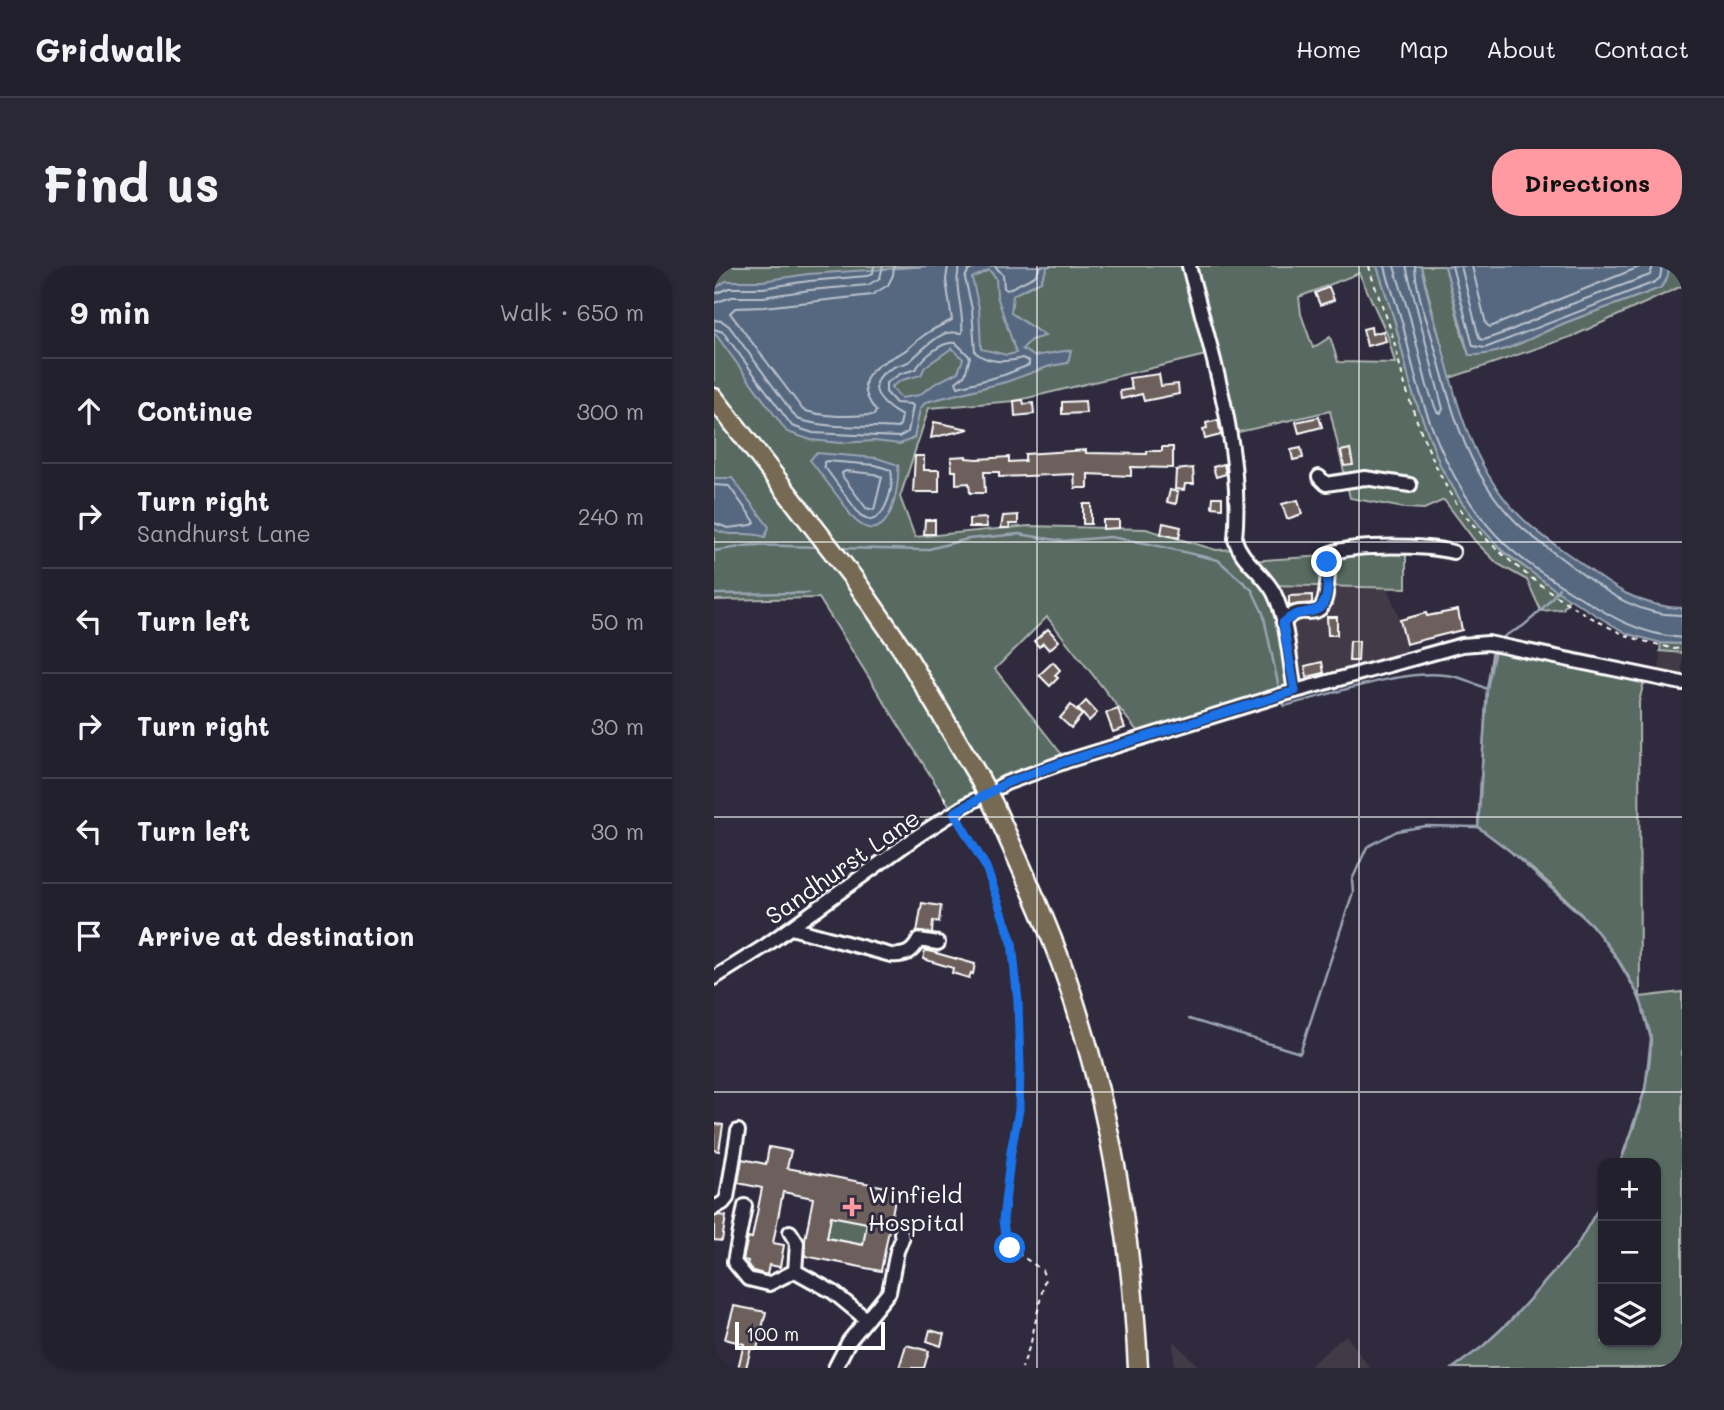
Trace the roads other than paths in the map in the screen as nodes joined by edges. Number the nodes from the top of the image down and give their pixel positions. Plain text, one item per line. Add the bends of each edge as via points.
1 (1189, 266) edge
2 (714, 398) edge
3 (1319, 477) dead end
4 (1410, 485) dead end
5 (1453, 552) dead end
6 (1283, 623) junction
7 (1682, 683) edge
8 (1295, 691) junction
9 (791, 928) junction
10 (938, 943) dead end
11 (714, 978) edge
12 (738, 1131) dead end
13 (745, 1206) dead end
14 (714, 1208) edge
15 (790, 1232) dead end
16 (901, 1233) dead end
17 (796, 1271) junction
18 (866, 1319) junction
19 (835, 1368) edge
20 (1138, 1368) edge

1 - 6 street via 1230,434 1236,472 1235,539 1273,591
2 - 20 highway, bridge via 903,650 993,804 1033,894 1074,1000 1104,1110 1121,1191
3 - 4 street via 1326,484 1366,478
5 - 6 street via 1411,546 1331,553 1323,606 1317,611 1296,612
6 - 8 street
7 - 8 street, Sandhurst Lane via 1488,643 1462,645
8 - 9 street, Sandhurst Lane via 1014,780 919,835
9 - 10 street via 891,955 905,956 919,940
9 - 11 street, Sandhurst Lane
12 - 14 street via 727,1198
13 - 17 street via 734,1262 748,1279 769,1284
15 - 17 street via 797,1243
16 - 18 street via 889,1292
17 - 18 street via 833,1292
18 - 19 street

